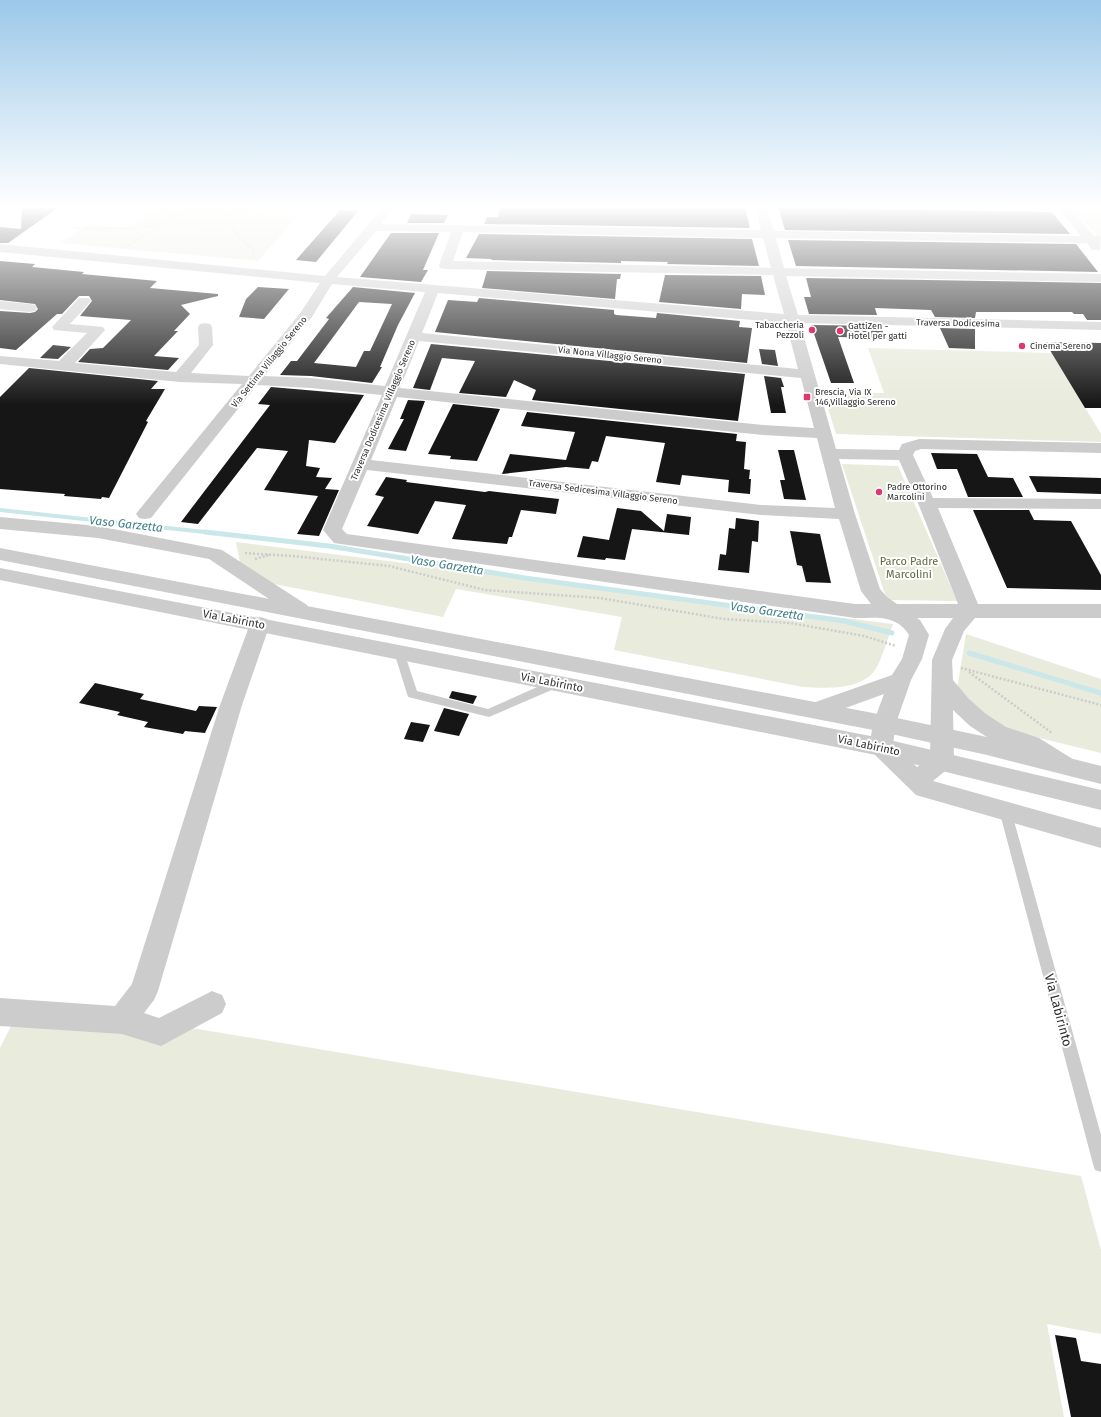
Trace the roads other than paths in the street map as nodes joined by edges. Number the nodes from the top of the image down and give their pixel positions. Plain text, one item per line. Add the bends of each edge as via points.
1 (268, 273) edge
2 (334, 273) edge
3 (480, 273) edge
4 (778, 273) edge
5 (839, 273) edge
6 (1101, 278) edge
7 (328, 280) junction
8 (433, 289) junction
9 (474, 292) junction
10 (84, 301) dead end
11 (0, 304) edge
12 (30, 308) dead end
13 (791, 319) junction
14 (1101, 326) edge
15 (205, 327) dead end
16 (414, 336) junction
17 (0, 360) edge
18 (63, 366) junction
19 (806, 374) junction
20 (180, 377) junction
21 (254, 381) junction
22 (390, 392) junction
23 (823, 433) junction
24 (1101, 448) edge
25 (830, 454) junction
26 (905, 455) junction
27 (361, 464) junction
28 (927, 503) junction
29 (1101, 504) edge
30 (145, 514) dead end
31 (846, 514) junction
32 (0, 522) edge
33 (0, 554) edge
34 (0, 574) edge
35 (300, 610) junction
36 (970, 610) junction
37 (893, 611) junction
38 (1101, 611) edge
39 (260, 624) junction
40 (398, 652) junction
41 (900, 680) junction
42 (942, 682) junction
43 (558, 683) junction
44 (818, 710) junction
45 (885, 723) junction
46 (941, 736) junction
47 (882, 747) junction
48 (942, 761) junction
49 (1063, 764) junction
50 (1101, 775) edge
51 (916, 781) junction
52 (1101, 800) edge
53 (1005, 810) junction
54 (1101, 838) edge
55 (212, 1004) dead end
56 (0, 1012) edge
57 (122, 1020) junction
58 (1101, 1164) edge

1 - 7 street
2 - 7 street, Via Settima Villaggio Sereno
3 - 9 street
4 - 13 street
5 - 6 street
7 - 8 street
7 - 21 street, Via Settima Villaggio Sereno via 307,314
8 - 9 street
8 - 16 street, Traversa Dodicesima Villaggio Sereno
9 - 13 street
10 - 18 street via 60,327 98,330
11 - 12 street
13 - 14 street, Traversa Dodicesima
13 - 19 street
15 - 20 street via 206,345
16 - 19 street, Via Nona Villaggio Sereno
16 - 22 street, Traversa Dodicesima Villaggio Sereno
17 - 18 street
18 - 20 street
19 - 23 street
20 - 21 street
21 - 22 street via 311,383
21 - 30 street, Via Settima Villaggio Sereno
22 - 23 street via 764,430
22 - 27 street, Traversa Dodicesima Villaggio Sereno
23 - 25 street
24 - 26 street via 919,444 908,448
25 - 26 street
25 - 31 street
26 - 28 street
27 - 31 street, Traversa Sedicesima Villaggio Sereno via 761,510
27 - 37 street, Traversa Dodicesima Villaggio Sereno via 332,530 341,539 855,611
28 - 29 street
28 - 36 street
31 - 37 street via 871,591 880,602
32 - 35 street via 98,532 215,554
33 - 35 street, Via Labirinto
34 - 39 street, Via Labirinto
35 - 44 street, Via Labirinto
36 - 37 street
36 - 38 street
36 - 42 street via 956,629 942,660
37 - 41 street via 913,625 919,635 914,652
39 - 40 street, Via Labirinto
39 - 57 street via 231,705 144,991
40 - 43 street, Via Labirinto
40 - 43 lane via 412,694 489,713
41 - 44 street
41 - 45 street
42 - 46 street
42 - 49 street via 961,705 978,720 998,733 1031,744
43 - 47 street, Via Labirinto
44 - 45 street, Via Labirinto
45 - 46 street, Via Labirinto
45 - 47 street
46 - 48 street
46 - 49 street, Via Labirinto
47 - 48 street, Via Labirinto
47 - 51 street
48 - 51 street
48 - 52 street, Via Labirinto
49 - 50 street, Via Labirinto
51 - 53 street via 924,788
53 - 54 street
53 - 58 lane, Via Labirinto
55 - 57 street via 161,1032
56 - 57 street

